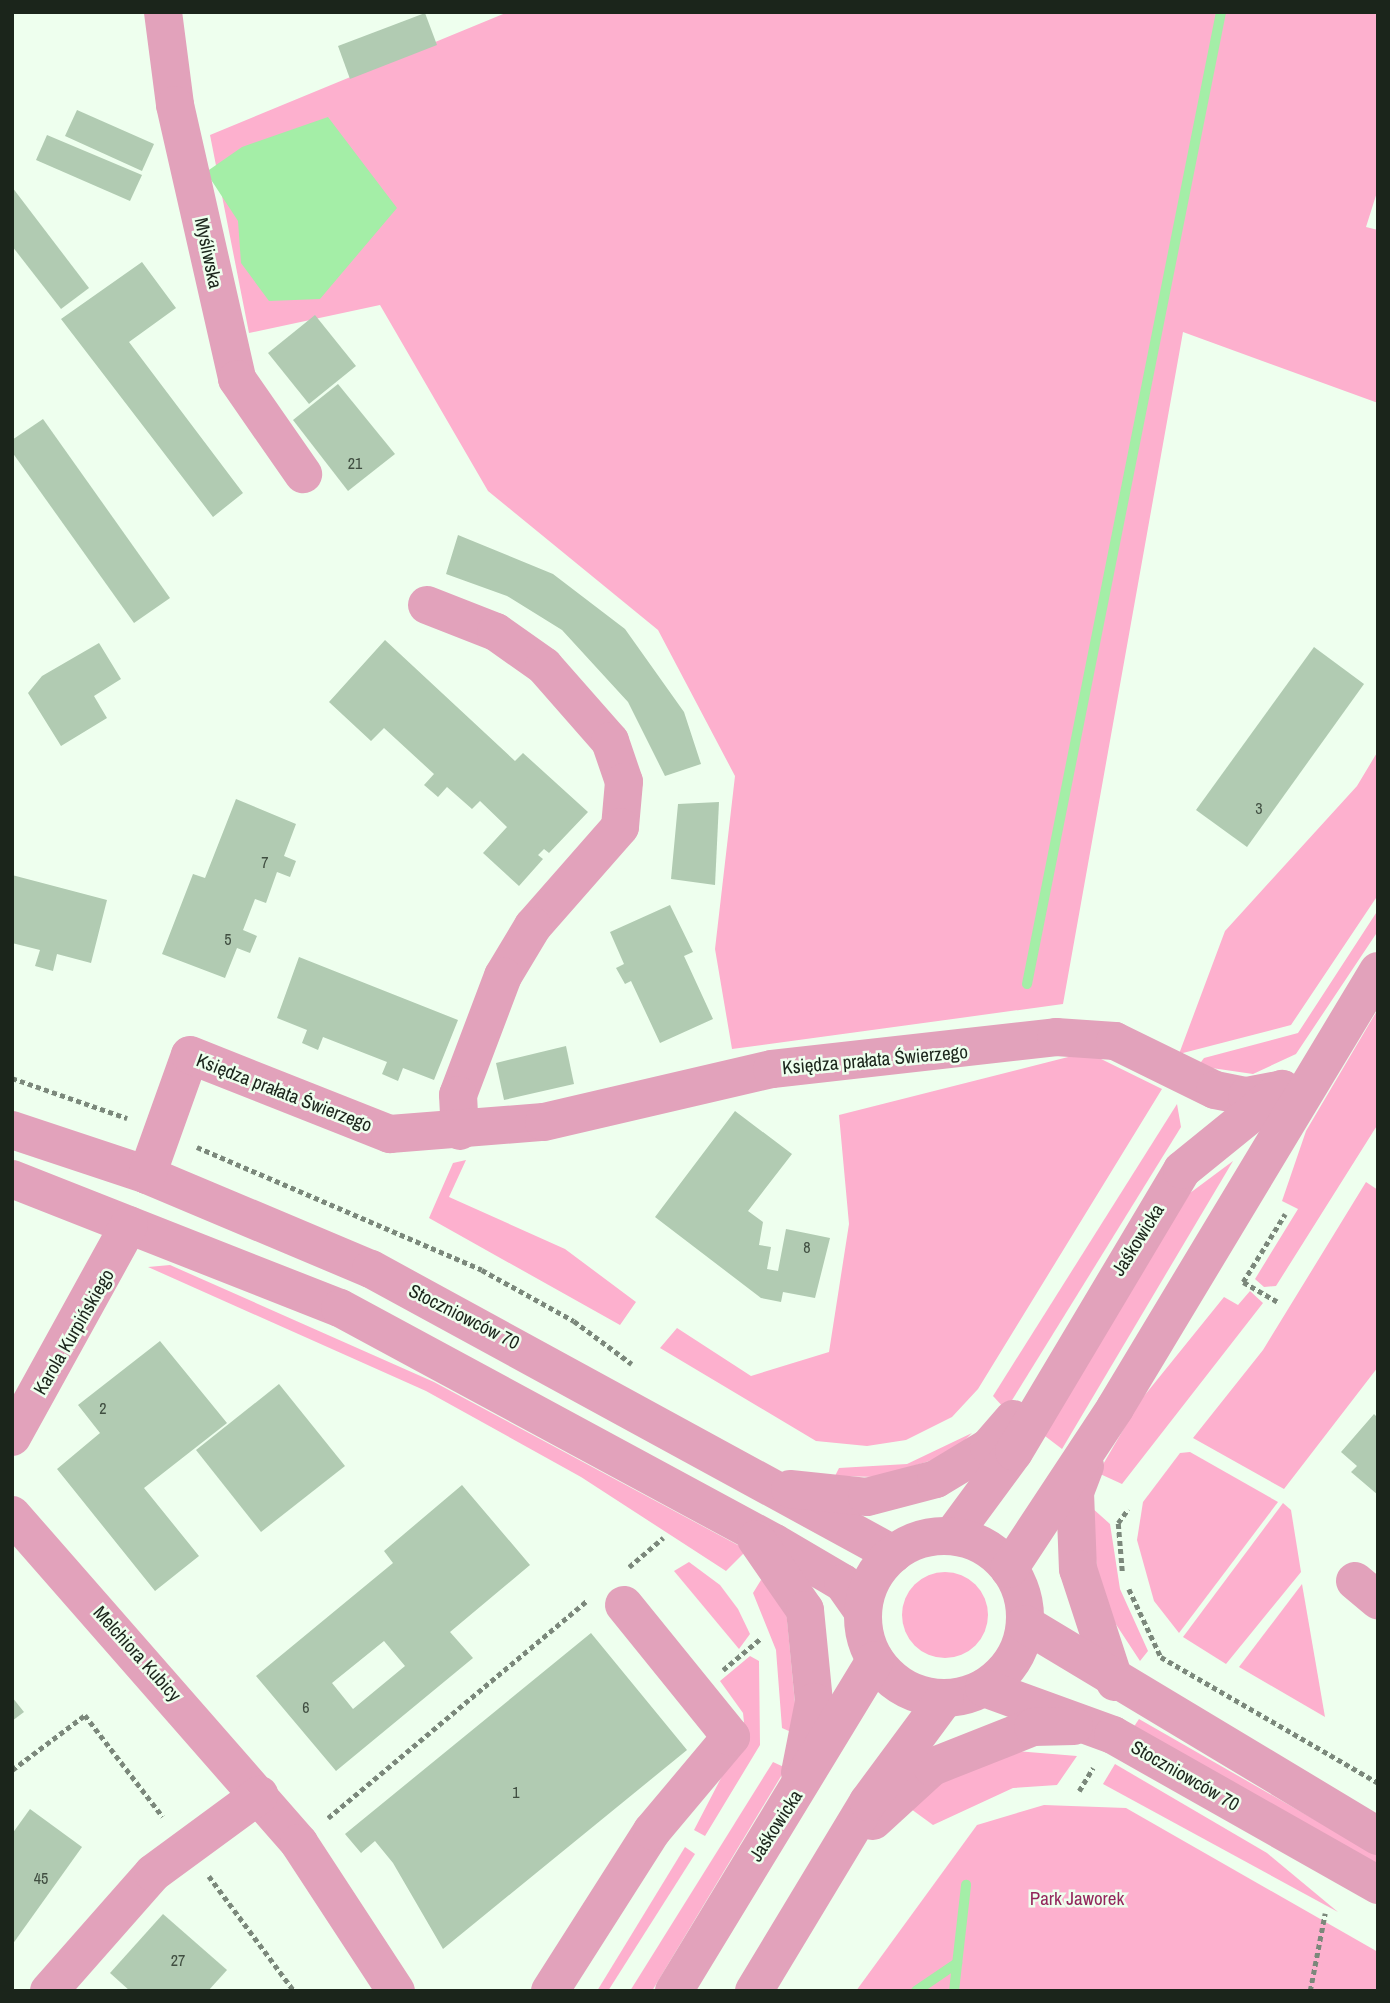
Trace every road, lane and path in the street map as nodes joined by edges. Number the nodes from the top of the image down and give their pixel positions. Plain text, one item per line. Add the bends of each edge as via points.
1 (163, 12) edge
2 (303, 474) dead end
3 (427, 604) dead end
4 (1374, 977) edge
5 (1282, 1089) junction
6 (12, 1130) edge
7 (460, 1131) junction
8 (147, 1175) junction
9 (12, 1179) edge
10 (1285, 1214) dead end
11 (129, 1225) junction
12 (379, 1226) dead end
13 (1277, 1302) dead end
14 (1079, 1334) junction
15 (639, 1370) dead end
16 (1115, 1408) junction
17 (12, 1437) edge
18 (774, 1486) junction
19 (1128, 1508) dead end
20 (12, 1515) edge
21 (747, 1530) junction
22 (952, 1536) junction
23 (663, 1538) dead end
24 (893, 1554) junction
25 (1009, 1569) junction
26 (614, 1590) junction
27 (863, 1612) junction
28 (1025, 1624) junction
29 (760, 1639) dead end
30 (875, 1660) junction
31 (1115, 1682) junction
32 (984, 1688) junction
33 (696, 1693) junction
34 (945, 1698) junction
35 (1090, 1726) junction
36 (12, 1770) edge
37 (1378, 1783) edge
38 (259, 1795) junction
39 (792, 1798) junction
40 (1378, 1836) edge
41 (299, 1843) junction
42 (186, 1846) junction
43 (838, 1853) junction
44 (1378, 1885) edge
45 (1325, 1913) dead end
46 (49, 1991) edge
47 (294, 1991) edge
48 (396, 1991) edge
49 (550, 1991) edge
50 (674, 1991) edge
51 (754, 1991) edge
52 (1310, 1991) edge

1 - 2 street, Myśliwska via 175,104 237,379
3 - 7 street via 496,632 544,666 610,741 624,782 620,827 533,926 503,976 458,1095
4 - 5 street, Jaśkowicka
4 - 16 street, Jaśkowicka
5 - 7 street, Księdza prałata Świerzego via 1247,1096 1215,1090 1115,1041 1056,1037 772,1069 544,1122
5 - 14 street, Jaśkowicka via 1182,1170
6 - 8 street, Stoczniowców 70
7 - 8 street, Księdza prałata Świerzego via 390,1134 190,1055
8 - 18 street, Stoczniowców 70 via 371,1269
9 - 11 street
10 - 13 path via 1243,1282
11 - 17 street, Karola Kurpińskiego
11 - 21 street via 340,1308 596,1441
12 - 15 path via 563,1315
14 - 18 street via 989,1447 936,1479 867,1497
14 - 22 street, Jaśkowicka via 1023,1436
16 - 25 street, Jaśkowicka
16 - 31 street via 1075,1492 1074,1539 1084,1598
18 - 24 street, Stoczniowców 70
19 - 37 path via 1118,1523 1122,1571 1161,1657
20 - 38 street, Melchiora Kubicy
21 - 27 street via 843,1583
21 - 39 street via 769,1552 805,1610 814,1702
22 - 24 street via 930,1537
22 - 25 street via 993,1552
23 - 26 path
24 - 27 street via 877,1570
25 - 28 street via 1019,1586
26 - 33 street
26 - 41 path
27 - 30 street
28 - 31 street
28 - 32 street via 1019,1650
29 - 33 path
30 - 34 street via 918,1694
30 - 39 street, Jaśkowicka
31 - 40 street
32 - 34 street
32 - 35 street, Stoczniowców 70
33 - 49 street via 731,1737 652,1830
34 - 43 street via 904,1748
35 - 43 street via 1032,1727 932,1767
35 - 44 street, Stoczniowców 70
36 - 42 path via 85,1715
38 - 41 street, Melchiora Kubicy
38 - 42 street
39 - 50 street, Jaśkowicka
41 - 48 street, Melchiora Kubicy
42 - 46 street via 128,1899
42 - 47 path
43 - 51 street
45 - 52 path

